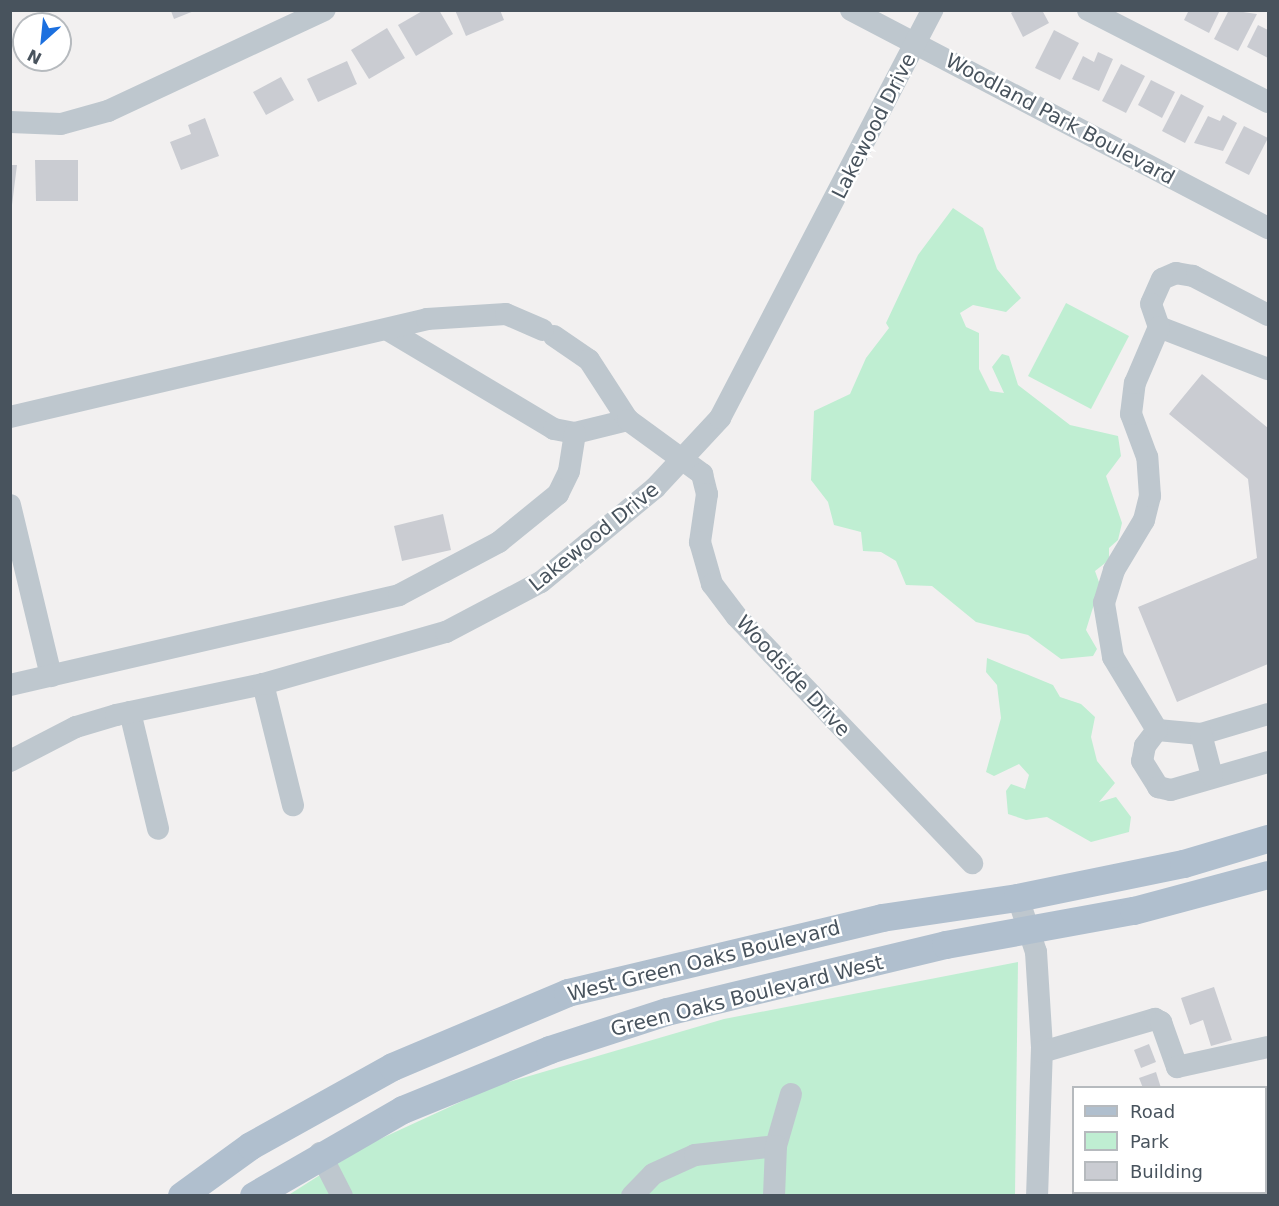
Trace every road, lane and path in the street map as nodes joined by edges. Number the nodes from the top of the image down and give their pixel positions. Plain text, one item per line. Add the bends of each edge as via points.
1 (325, 10) edge
2 (851, 10) edge
3 (932, 10) edge
4 (1088, 10) edge
5 (915, 44) junction
6 (1269, 102) edge
7 (10, 122) edge
8 (1269, 228) edge
9 (1269, 315) edge
10 (1159, 327) junction
11 (388, 330) junction
12 (1269, 369) edge
13 (10, 417) edge
14 (628, 420) junction
15 (575, 433) junction
16 (686, 458) junction
17 (10, 505) edge
18 (51, 676) junction
19 (263, 684) junction
20 (10, 685) edge
21 (130, 712) junction
22 (1269, 714) edge
23 (1157, 730) junction
24 (1201, 735) junction
25 (10, 761) edge
26 (1269, 762) edge
27 (1212, 776) junction
28 (293, 805) dead end
29 (158, 830) dead end
30 (1269, 839) edge
31 (972, 863) dead end
32 (1269, 875) edge
33 (1018, 898) junction
34 (1031, 930) junction
35 (1269, 1047) edge
36 (1042, 1052) junction
37 (791, 1094) dead end
38 (776, 1146) junction
39 (320, 1153) junction
40 (182, 1196) edge
41 (254, 1196) edge
42 (342, 1196) edge
43 (632, 1196) edge
44 (774, 1196) edge
45 (1037, 1196) edge

1 - 7 street via 108,111 61,124
2 - 5 street, Woodland Park Boulevard
3 - 5 street, Lakewood Drive
4 - 6 street
5 - 8 street, Woodland Park Boulevard
5 - 16 street, Lakewood Drive via 720,418
9 - 10 street via 1193,276 1176,273 1162,279 1150,304
10 - 12 street
10 - 23 street via 1135,383 1131,414 1147,457 1150,496 1144,520 1113,570 1104,603 1113,657
11 - 13 street
11 - 14 street via 475,312 506,314 548,333 589,360
11 - 15 street via 554,429
14 - 15 street
14 - 16 street, Woodside Drive
15 - 18 street via 569,471 558,494 499,542 399,594
16 - 19 street, Lakewood Drive via 541,582 494,610 446,632
16 - 31 street, Woodside Drive via 702,474 707,494 700,542 712,584 736,616
17 - 18 street
18 - 20 street
19 - 21 street, Lakewood Drive
19 - 28 street
21 - 25 street, Lakewood Drive via 76,727
21 - 29 street
22 - 24 street
23 - 24 street
23 - 27 street via 1145,746 1142,761 1158,787 1187,787
24 - 27 street
26 - 27 street
30 - 33 main road, West Green Oaks Boulevard via 1184,864
32 - 34 main road, Green Oaks Boulevard West via 1134,911
33 - 34 street
33 - 40 main road, West Green Oaks Boulevard via 882,918 559,996 393,1067 252,1146
34 - 36 street
34 - 39 main road, Green Oaks Boulevard West via 667,1012 550,1050 403,1110
35 - 36 street via 1177,1066 1161,1022 1155,1019
36 - 45 street
37 - 38 street
38 - 43 street via 695,1155 653,1174
38 - 44 street
39 - 41 main road, Green Oaks Boulevard West
39 - 42 street

